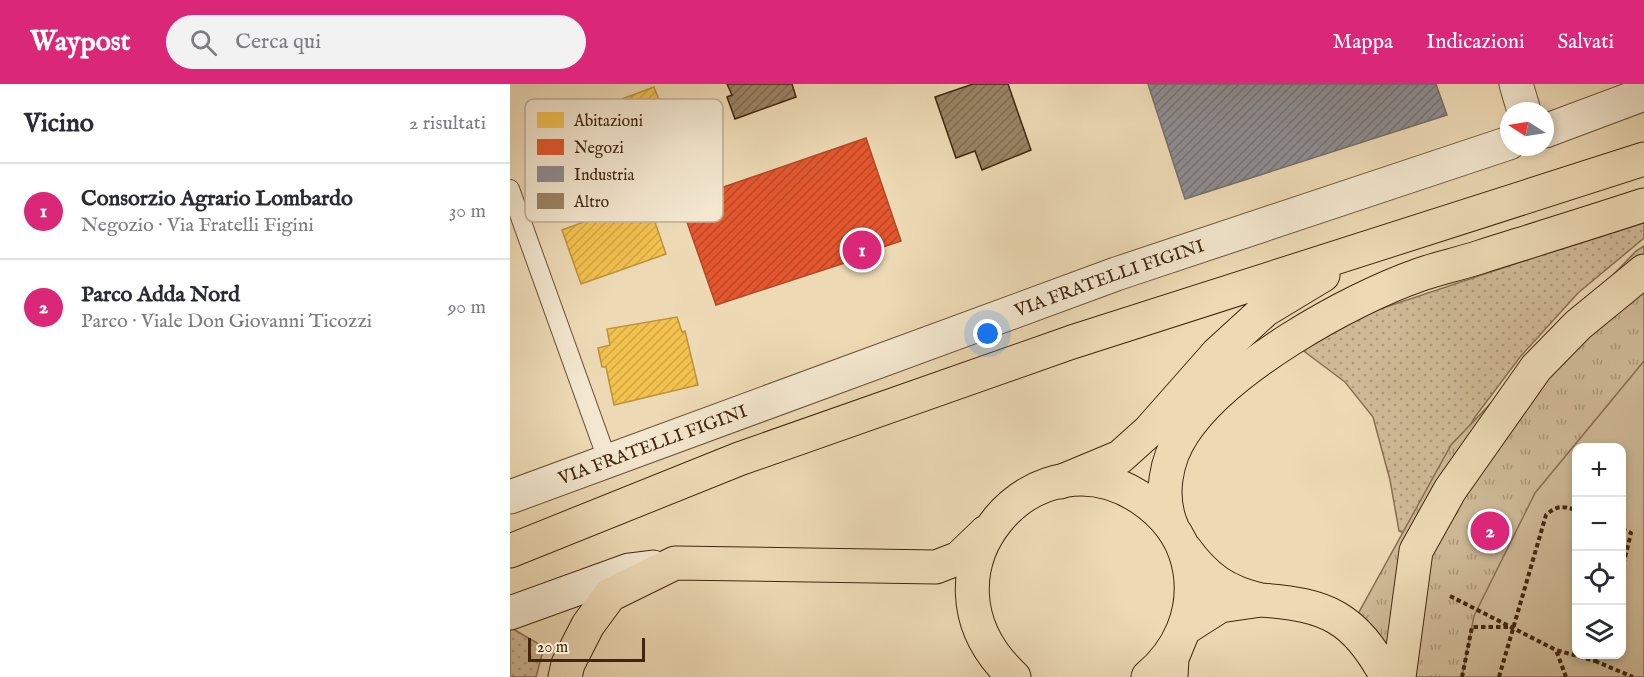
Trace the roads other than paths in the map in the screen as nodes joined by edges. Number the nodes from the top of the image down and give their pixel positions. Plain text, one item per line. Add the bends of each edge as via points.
1 (1516, 84) edge
2 (1644, 94) edge
3 (1521, 102) edge
4 (1554, 128) edge
5 (1500, 146) edge
6 (1644, 159) edge
7 (510, 189) edge
8 (1644, 205) edge
9 (1382, 242) junction
10 (1644, 271) edge
11 (607, 459) junction
12 (1060, 482) junction
13 (510, 497) edge
14 (997, 520) junction
15 (1176, 535) junction
16 (510, 551) edge
17 (675, 563) junction
18 (1261, 600) junction
19 (510, 613) edge
20 (1184, 629) junction
21 (565, 677) edge
22 (1014, 677) edge
23 (1148, 677) edge
24 (1171, 677) edge
25 (1387, 677) edge
26 (1399, 677) edge

1 - 3 street
2 - 4 street
5 - 11 street, VIA FRATELLI FIGINI via 1116,274
6 - 9 main road
7 - 11 lane
8 - 15 main road via 1418,275 1263,356 1215,397 1174,451 1164,486 1166,512
9 - 12 main road via 1265,310 1120,457
9 - 16 main road via 1072,342 739,459
10 - 26 main road via 1578,325 1536,368 1450,490 1416,551
11 - 13 street, VIA FRATELLI FIGINI
12 - 14 main road via 1025,495
12 - 15 main road via 1102,481 1123,488 1158,511
14 - 17 main road via 959,558 936,567
14 - 22 main road via 976,559 972,603 986,645
15 - 18 main road via 1200,570 1237,594
15 - 20 main road via 1192,585
17 - 19 street via 629,570
17 - 21 main road via 610,595 588,625
18 - 20 main road via 1220,606
18 - 25 main road via 1292,602 1336,615 1361,636
20 - 23 main road via 1174,650
20 - 24 main road via 1172,658

